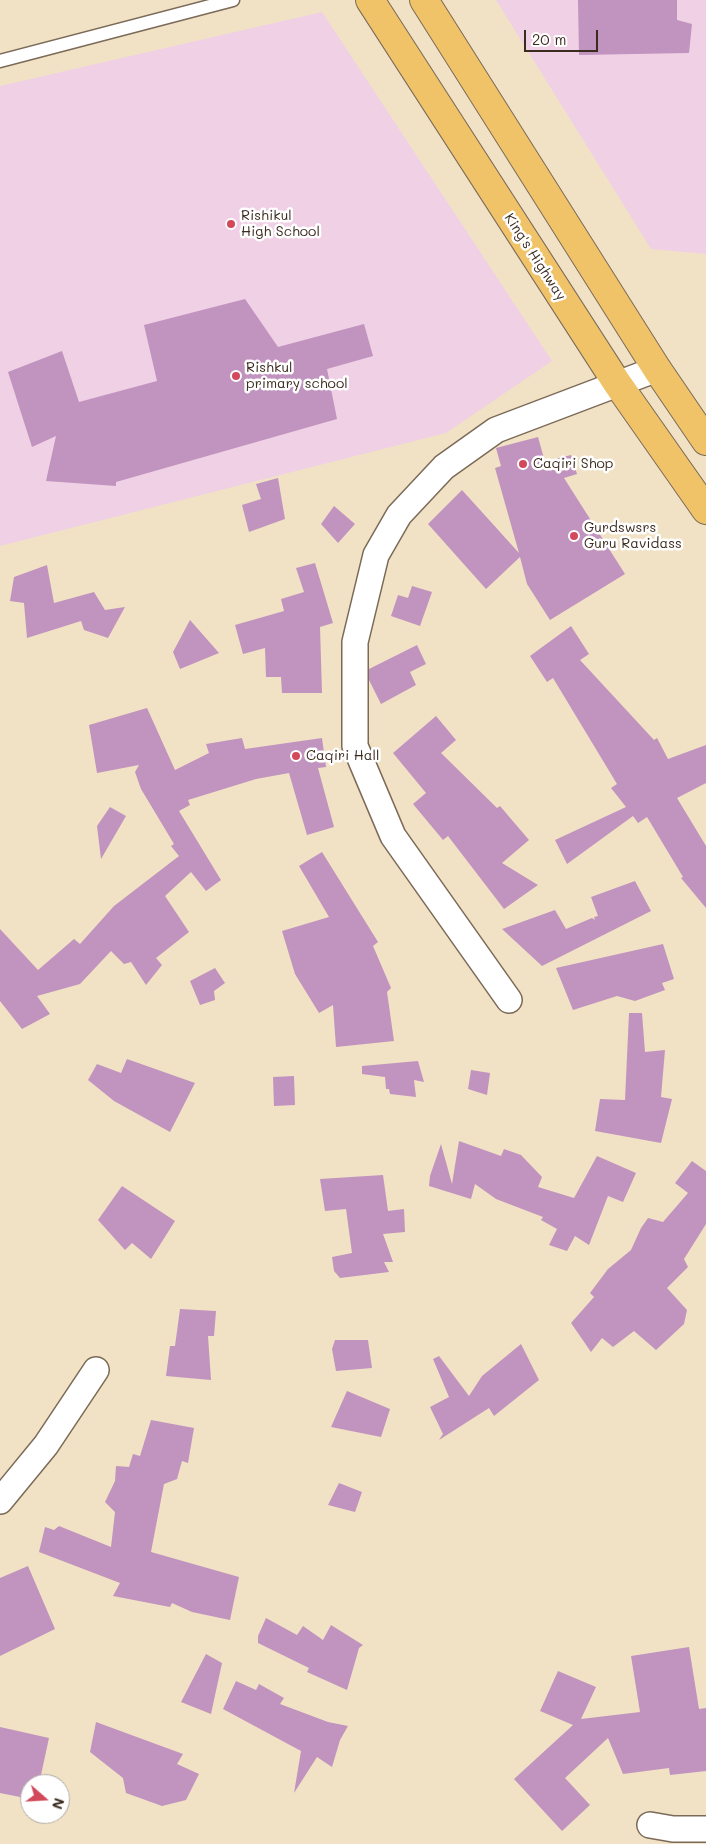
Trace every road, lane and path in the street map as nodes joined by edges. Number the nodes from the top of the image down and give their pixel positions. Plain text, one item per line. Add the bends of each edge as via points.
1 (233, 0) edge
2 (370, 0) edge
3 (424, 0) edge
4 (0, 61) edge
5 (657, 369) junction
6 (617, 383) junction
7 (706, 441) edge
8 (706, 510) edge
9 (509, 1000) dead end
10 (96, 1370) dead end
11 (0, 1501) edge
12 (650, 1825) dead end
13 (706, 1829) edge

1 - 4 lane
2 - 6 highway, King's Highway
3 - 5 highway
5 - 6 street
5 - 7 highway
6 - 8 highway, King's Highway
6 - 9 street via 496,430 444,468 399,515 376,555 355,642 355,746 393,836
10 - 11 street via 46,1445
12 - 13 street

